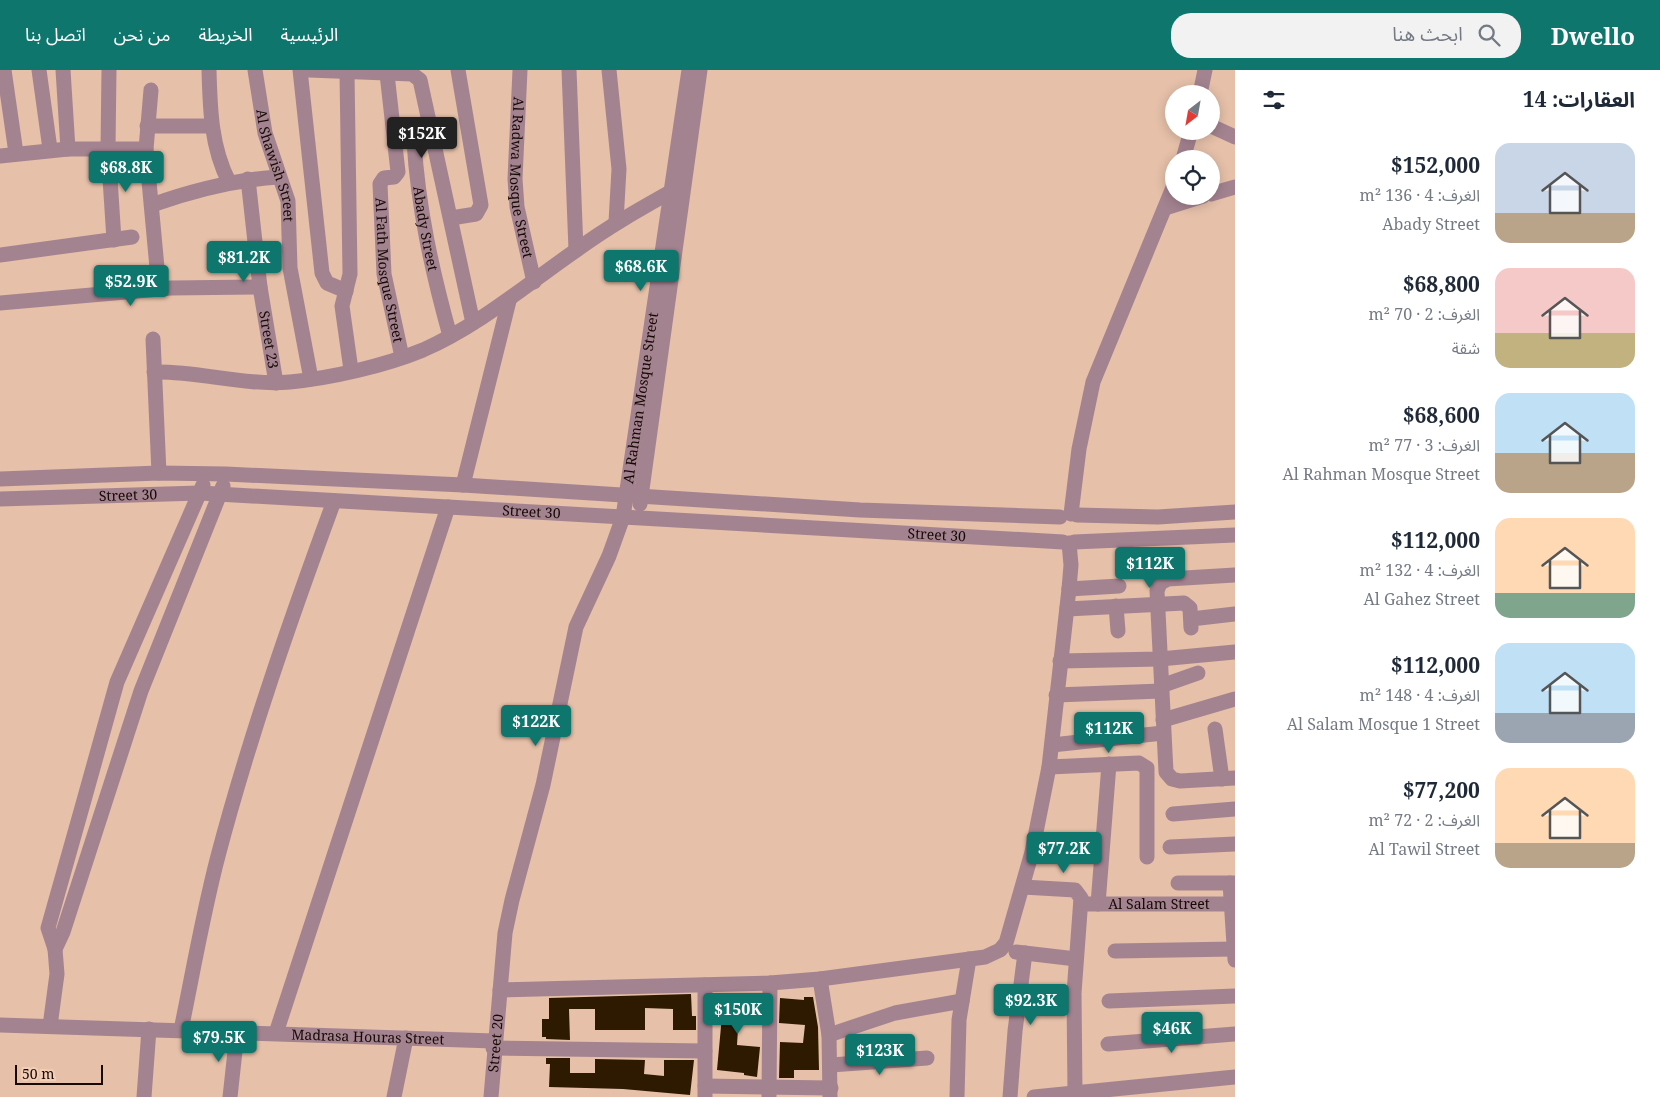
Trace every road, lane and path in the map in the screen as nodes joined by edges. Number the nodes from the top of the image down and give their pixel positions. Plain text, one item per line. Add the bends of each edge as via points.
1 (4, 70) edge
2 (39, 70) edge
3 (63, 70) edge
4 (109, 70) edge
5 (210, 70) edge
6 (255, 70) edge
7 (300, 70) edge
8 (309, 70) edge
9 (458, 70) edge
10 (520, 70) edge
11 (569, 70) edge
12 (609, 70) edge
13 (689, 70) edge
14 (700, 70) edge
15 (1205, 70) edge
16 (347, 73) junction
17 (378, 73) edge
18 (417, 74) edge
19 (1202, 85) edge
20 (151, 90) dead end
21 (147, 126) junction
22 (211, 126) junction
23 (1220, 130) edge
24 (395, 136) junction
25 (1235, 137) edge
26 (68, 148) junction
27 (108, 148) junction
28 (146, 149) junction
29 (50, 150) junction
30 (16, 153) junction
31 (0, 156) edge
32 (278, 177) junction
33 (248, 179) junction
34 (229, 182) junction
35 (1235, 187) edge
36 (672, 191) junction
37 (1220, 191) edge
38 (152, 205) junction
39 (1166, 205) edge
40 (1174, 205) edge
41 (1165, 208) junction
42 (451, 218) junction
43 (616, 222) junction
44 (132, 237) dead end
45 (114, 240) junction
46 (576, 250) junction
47 (0, 255) edge
48 (534, 282) junction
49 (260, 286) junction
50 (159, 289) junction
51 (346, 291) junction
52 (509, 301) junction
53 (0, 303) edge
54 (473, 323) junction
55 (450, 336) junction
56 (153, 339) dead end
57 (402, 357) junction
58 (351, 370) junction
59 (154, 372) junction
60 (311, 379) junction
61 (276, 383) junction
62 (159, 473) junction
63 (206, 474) junction
64 (226, 474) junction
65 (0, 479) edge
66 (463, 486) junction
67 (507, 488) junction
68 (200, 493) junction
69 (220, 494) junction
70 (633, 495) junction
71 (0, 499) edge
72 (334, 500) junction
73 (448, 507) junction
74 (505, 510) junction
75 (1235, 512) edge
76 (1069, 515) junction
77 (623, 517) junction
78 (638, 518) junction
79 (1235, 535) edge
80 (1069, 542) junction
81 (1235, 575) edge
82 (1119, 586) dead end
83 (1069, 589) junction
84 (1157, 598) junction
85 (1116, 606) junction
86 (1067, 609) junction
87 (1235, 614) edge
88 (1118, 631) dead end
89 (1235, 652) edge
90 (1160, 659) junction
91 (1060, 661) junction
92 (1198, 672) dead end
93 (117, 682) junction
94 (1161, 689) junction
95 (141, 691) junction
96 (1056, 695) junction
97 (1235, 699) edge
98 (1163, 726) junction
99 (1215, 729) dead end
100 (1052, 745) junction
101 (1109, 764) junction
102 (1049, 767) junction
103 (1228, 779) edge
104 (1235, 809) edge
105 (1173, 814) dead end
106 (1235, 844) edge
107 (1170, 847) dead end
108 (1147, 857) dead end
109 (1232, 883) edge
110 (1178, 884) dead end
111 (1023, 887) junction
112 (1081, 901) junction
113 (1098, 904) junction
114 (1233, 904) edge
115 (55, 949) junction
116 (1000, 950) junction
117 (1115, 951) dead end
118 (1025, 953) junction
119 (1235, 953) edge
120 (969, 959) junction
121 (1076, 959) junction
122 (820, 979) junction
123 (770, 983) junction
124 (705, 985) junction
125 (500, 990) junction
126 (1235, 996) edge
127 (962, 1001) junction
128 (1108, 1001) dead end
129 (0, 1025) edge
130 (50, 1026) junction
131 (149, 1029) junction
132 (181, 1030) junction
133 (237, 1033) junction
134 (276, 1033) junction
135 (1235, 1034) edge
136 (829, 1035) junction
137 (406, 1038) junction
138 (494, 1044) junction
139 (1108, 1044) dead end
140 (705, 1051) junction
141 (926, 1058) dead end
142 (831, 1065) junction
143 (1235, 1076) edge
144 (705, 1092) edge
145 (769, 1092) edge
146 (830, 1092) edge
147 (1075, 1093) junction
148 (144, 1097) edge
149 (230, 1097) edge
150 (394, 1097) edge
151 (491, 1097) edge
152 (957, 1097) edge
153 (1010, 1097) edge
154 (1034, 1097) edge

1 - 30 street
2 - 29 street
3 - 26 street
4 - 27 street
5 - 22 street
6 - 32 street, Al Shawish Street via 265,133
7 - 51 street via 322,273 327,283
8 - 16 street
9 - 42 street via 481,205 476,214
10 - 48 street, Al Radwa Mosque Street via 515,179 517,207
11 - 46 street
12 - 43 street via 619,169
13 - 36 street, Al Rahman Mosque Street
14 - 70 street, Al Rahman Mosque Street
15 - 19 street
16 - 17 street
16 - 51 street via 350,274
17 - 18 street
17 - 24 street, Al Fath Mosque Street
18 - 42 street
20 - 21 street
21 - 22 street
21 - 28 street
22 - 34 street via 217,155
23 - 25 street
24 - 55 street, Abady Street via 408,135 414,141 426,241
24 - 57 street, Al Fath Mosque Street via 397,174 384,178 380,188 384,274
26 - 27 street
26 - 29 street
27 - 28 street
27 - 45 street
28 - 38 street
29 - 30 street
30 - 31 street
32 - 33 street
32 - 60 street, Al Shawish Street via 288,201 290,268
33 - 34 street
33 - 49 street, Street 23
34 - 38 street
35 - 37 street
36 - 43 street
36 - 70 street, Al Rahman Mosque Street
38 - 50 street
39 - 41 street
40 - 41 street
41 - 76 street via 1093,382
42 - 54 street
43 - 46 street
44 - 45 street
45 - 47 street
46 - 48 street
48 - 52 street
49 - 50 street
49 - 61 street, Street 23
50 - 53 street
51 - 58 street via 342,306
52 - 54 street
52 - 66 street
54 - 55 street
55 - 57 street
56 - 59 street
57 - 58 street
58 - 60 street
59 - 61 street
59 - 62 street
60 - 61 street
62 - 63 street, Street 30
62 - 65 street, Street 30
63 - 64 street, Street 30
63 - 68 street
64 - 66 street, Street 30
64 - 69 street
66 - 67 street, Street 30
67 - 70 street, Street 30
67 - 74 street
68 - 69 street, Street 30
68 - 71 street, Street 30
68 - 93 street
69 - 72 street, Street 30
69 - 95 street
70 - 76 street, Street 30 via 860,510
70 - 77 street, Al Rahman Mosque Street
70 - 78 street, Al Rahman Mosque Street
72 - 73 street, Street 30
72 - 132 street via 250,740 217,859
73 - 74 street, Street 30
73 - 134 street
74 - 77 street, Street 30
75 - 76 street, Street 30 via 1158,517
76 - 80 street via 1055,527 1056,533
76 - 80 street via 1081,519 1085,530 1083,535
77 - 78 street, Street 30
77 - 125 street, Al Rahman Mosque Street via 576,627 543,785 505,933
78 - 80 street, Street 30
79 - 80 street, Street 30
80 - 83 street
81 - 84 street via 1168,579 1160,583
82 - 83 street
83 - 86 street
84 - 85 street
84 - 87 street via 1187,604 1191,623
84 - 90 street
85 - 86 street
85 - 88 street
86 - 91 street
89 - 90 street
90 - 91 street
90 - 94 street
91 - 96 street
92 - 94 street
93 - 95 street
93 - 115 street via 48,928
94 - 96 street
94 - 98 street
95 - 115 street
96 - 100 street
97 - 98 street
98 - 100 street
98 - 103 street via 1165,768 1172,779
99 - 103 street
100 - 102 street
101 - 102 street
101 - 108 street via 1139,763 1147,768
101 - 113 street
102 - 111 street
104 - 105 street
106 - 107 street
109 - 110 street
109 - 114 street
111 - 112 street via 1075,890
111 - 116 street via 1010,933
112 - 113 street, Al Salam Street
112 - 121 street
113 - 114 street, Al Salam Street
114 - 119 street
115 - 130 street via 57,974
116 - 118 street
116 - 120 street via 985,957
117 - 119 street
118 - 121 street
118 - 153 street
120 - 122 street
120 - 127 street
121 - 147 street
122 - 123 street
122 - 136 street
123 - 124 street
123 - 145 street
124 - 125 street
124 - 140 street
125 - 138 street, Street 20
126 - 128 street
127 - 136 street via 895,1013
127 - 152 street
129 - 130 street, Madrasa Houras Street
130 - 131 street, Madrasa Houras Street
131 - 132 street, Madrasa Houras Street
131 - 148 street
132 - 133 street, Madrasa Houras Street
133 - 134 street, Madrasa Houras Street
133 - 149 street
134 - 137 street, Madrasa Houras Street
135 - 139 street
136 - 142 street
137 - 138 street, Madrasa Houras Street
137 - 150 street
138 - 140 street, Madrasa Houras Street
138 - 151 street, Street 20
140 - 144 street
141 - 142 street
142 - 146 street
143 - 147 street
144 - 145 street
145 - 146 street
147 - 154 street

